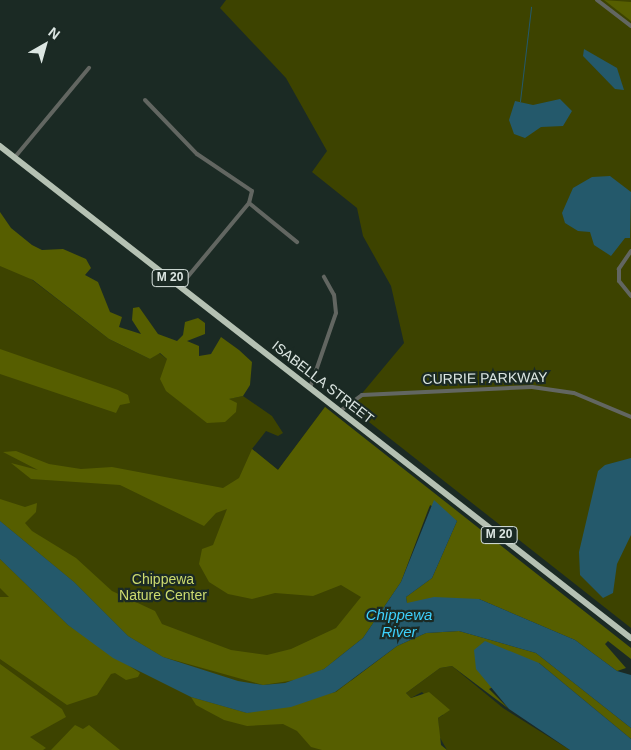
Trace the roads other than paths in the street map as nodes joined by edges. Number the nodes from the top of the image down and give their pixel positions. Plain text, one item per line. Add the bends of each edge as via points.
1 (597, 0) edge
2 (631, 26) edge
3 (89, 68) dead end
4 (145, 100) dead end
5 (0, 146) edge
6 (15, 157) junction
7 (249, 203) junction
8 (297, 242) dead end
9 (631, 250) edge
10 (324, 278) dead end
11 (180, 286) junction
12 (631, 296) edge
13 (310, 388) junction
14 (340, 411) junction
15 (631, 417) edge
16 (631, 638) edge

1 - 2 street
3 - 6 street
4 - 7 street via 197,154 249,186 253,196
5 - 6 highway, ISABELLA STREET / M 20
6 - 11 highway, ISABELLA STREET / M 20
7 - 8 street
7 - 11 street
9 - 12 street via 620,269 619,281
10 - 13 street via 334,295 336,313
11 - 13 highway, ISABELLA STREET / M 20
13 - 14 highway, ISABELLA STREET / M 20
14 - 15 street, CURRIE PARKWAY via 362,395 532,387 574,393
14 - 16 highway, ISABELLA STREET / M 20

